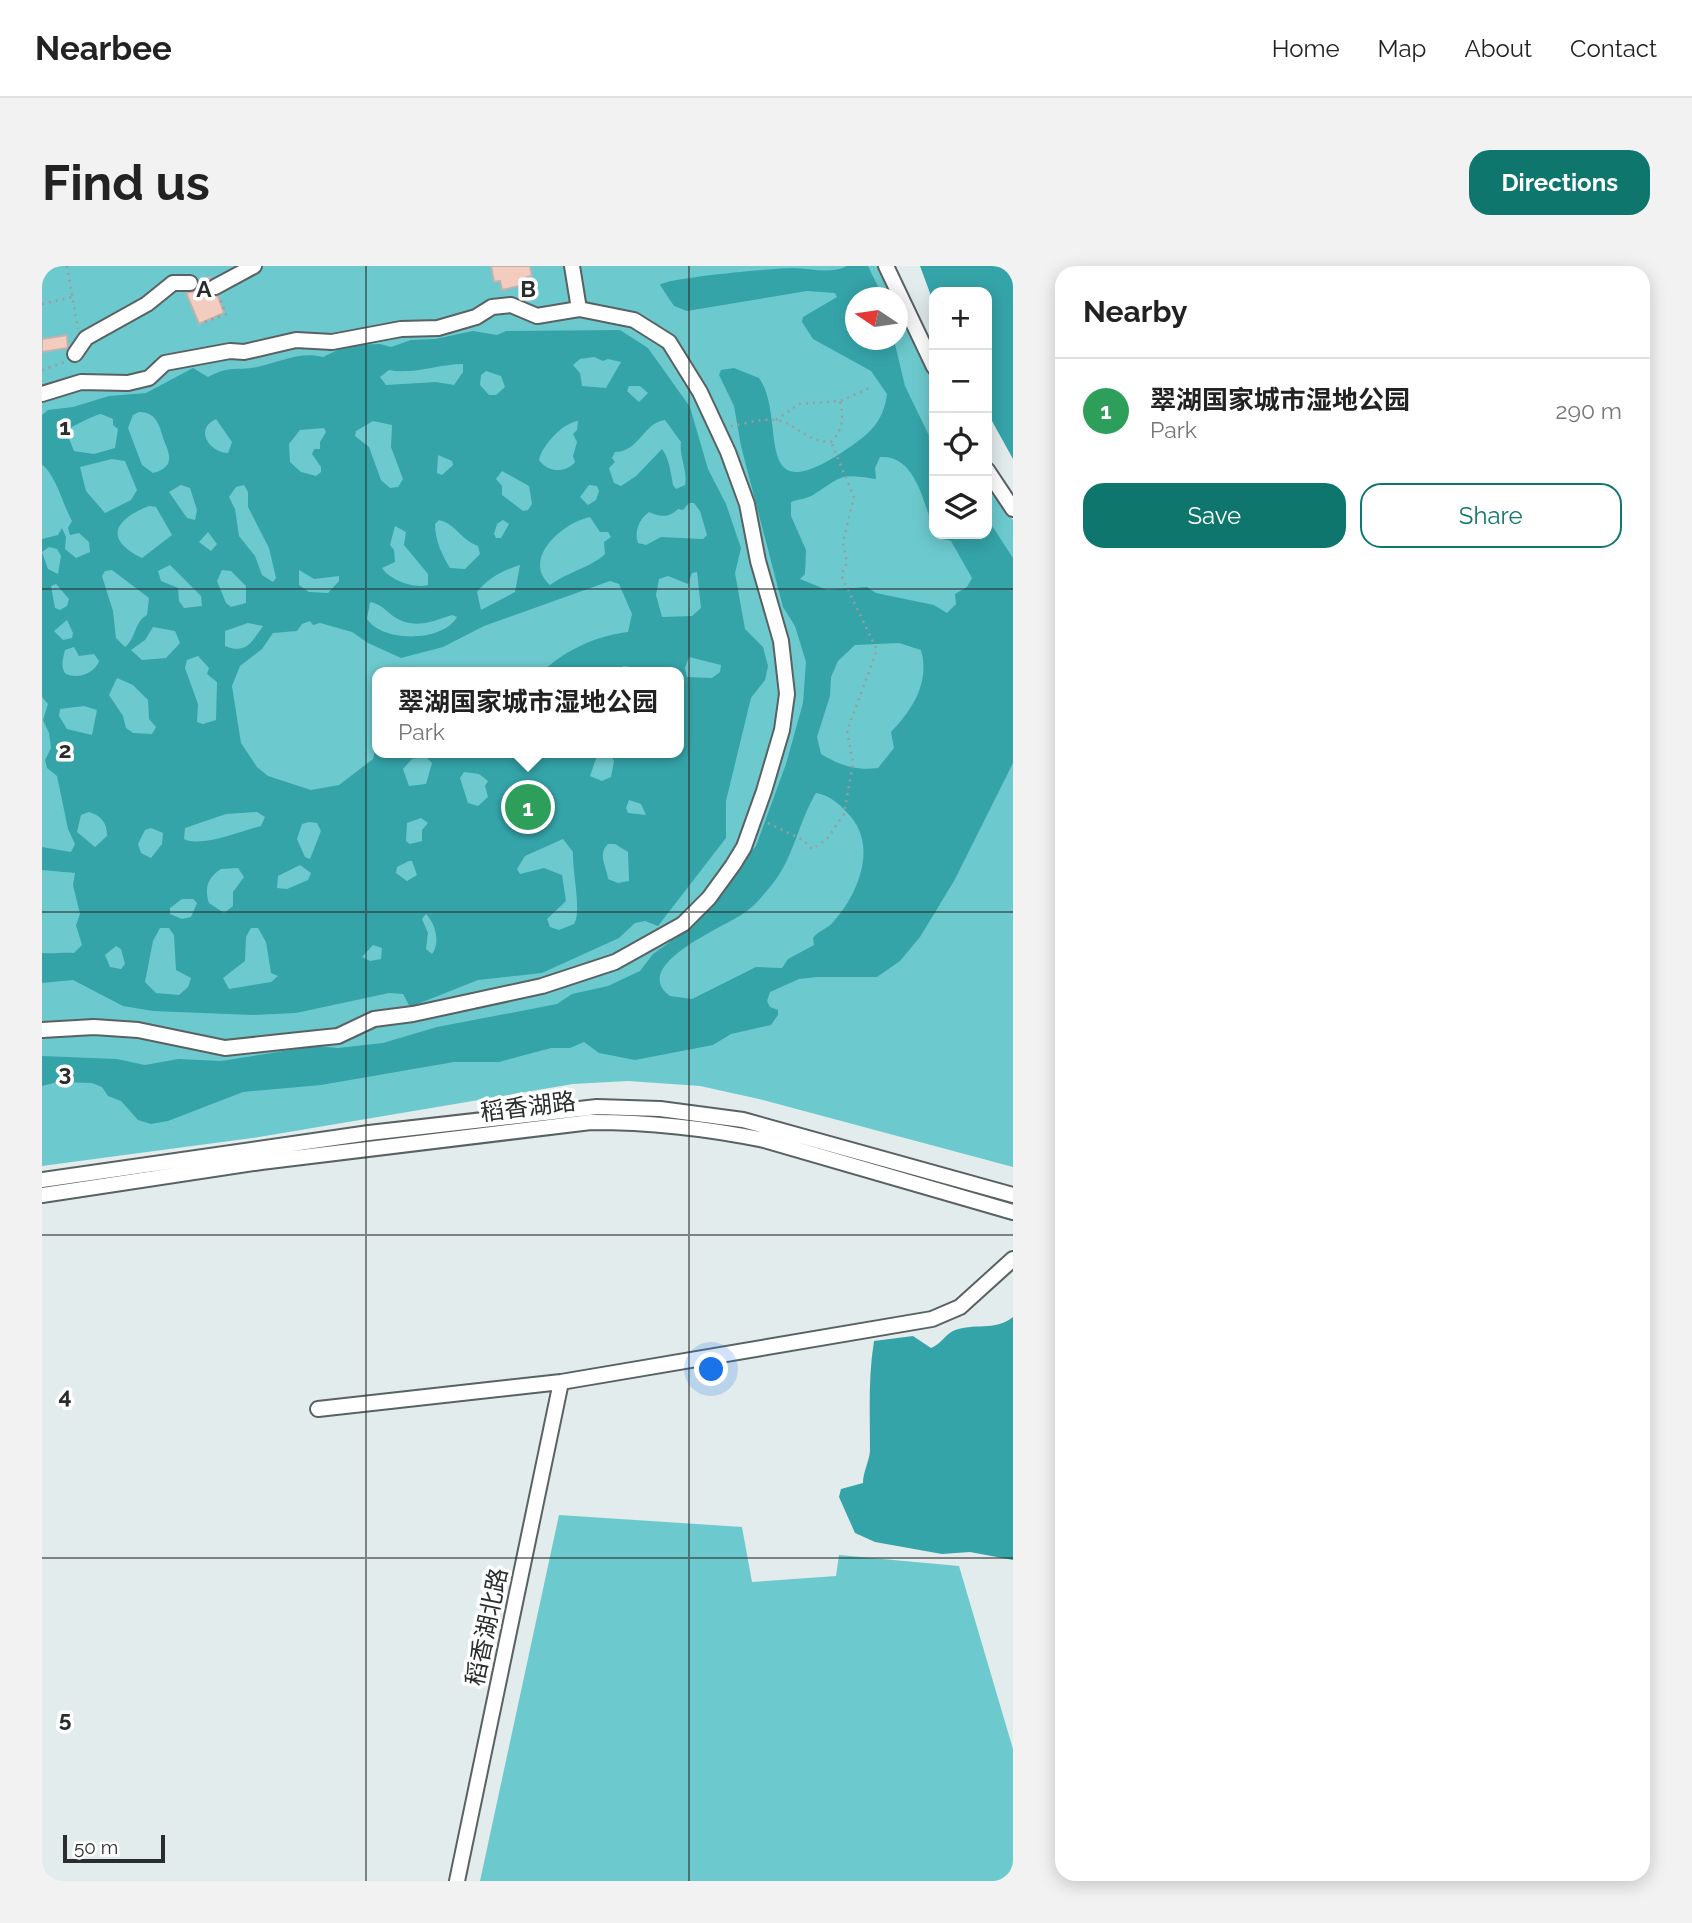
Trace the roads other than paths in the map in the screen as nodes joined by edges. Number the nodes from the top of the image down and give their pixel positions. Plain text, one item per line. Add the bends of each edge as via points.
1 (254, 266) edge
2 (572, 266) edge
3 (886, 266) edge
4 (190, 283) dead end
5 (215, 287) dead end
6 (579, 309) junction
7 (75, 354) road end
8 (929, 356) edge
9 (42, 394) edge
10 (991, 476) edge
11 (1013, 509) edge
12 (42, 1030) edge
13 (42, 1180) edge
14 (42, 1195) edge
15 (1013, 1195) edge
16 (1013, 1212) edge
17 (1013, 1259) edge
18 (561, 1382) junction
19 (318, 1409) dead end
20 (457, 1881) edge

1 - 5 street
2 - 6 street
3 - 8 street
4 - 7 street via 173,283 141,308 86,338
6 - 9 street via 543,317 511,305 492,307 476,317 438,328 401,329 332,342 296,340 165,363 149,378 128,383 81,382
6 - 12 street via 634,320 654,330 669,342 689,371 713,416 747,504 781,641 788,694 782,730 753,826 719,885 683,924 602,967 542,986 374,1019 338,1036 225,1048 138,1030
10 - 11 street
13 - 15 street, 稻香湖路 via 369,1133 597,1107 660,1109 743,1120
14 - 16 street, 稻香湖路 via 590,1122 636,1122 764,1140
17 - 18 street via 960,1307 932,1319
18 - 19 street
18 - 20 street, 稻香湖北路

